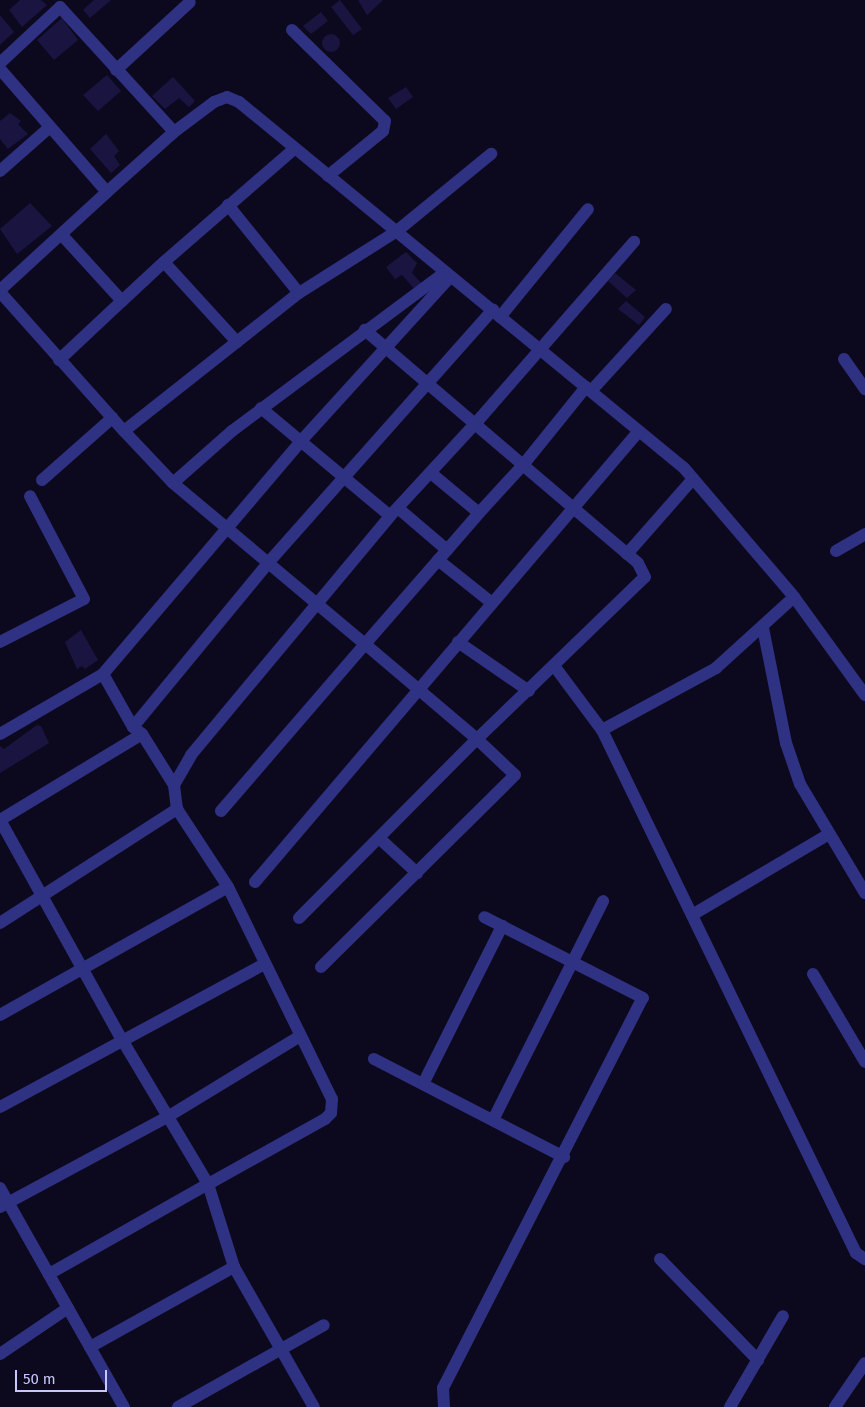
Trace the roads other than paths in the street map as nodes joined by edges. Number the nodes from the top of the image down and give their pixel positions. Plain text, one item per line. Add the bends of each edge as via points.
1 (190, 2) dead end
2 (64, 4) edge
3 (292, 30) dead end
4 (0, 63) edge
5 (0, 69) edge
6 (116, 70) junction
7 (49, 128) junction
8 (174, 132) junction
9 (294, 149) junction
10 (491, 154) dead end
11 (0, 171) edge
12 (328, 176) junction
13 (107, 192) junction
14 (228, 205) junction
15 (588, 210) dead end
16 (397, 232) junction
17 (62, 235) junction
18 (634, 242) dead end
19 (164, 262) junction
20 (447, 275) junction
21 (0, 291) edge
22 (299, 293) junction
23 (122, 301) junction
24 (666, 310) dead end
25 (496, 313) junction
26 (366, 330) junction
27 (237, 342) junction
28 (385, 347) junction
29 (538, 348) junction
30 (844, 359) dead end
31 (59, 360) junction
32 (426, 383) junction
33 (588, 389) junction
34 (865, 389) edge
35 (261, 408) junction
36 (112, 418) junction
37 (475, 424) junction
38 (124, 431) junction
39 (639, 431) junction
40 (301, 441) junction
41 (523, 465) junction
42 (431, 473) junction
43 (344, 477) junction
44 (693, 479) junction
45 (42, 480) dead end
46 (173, 483) junction
47 (30, 496) dead end
48 (573, 508) junction
49 (395, 512) junction
50 (479, 513) junction
51 (227, 528) junction
52 (865, 534) edge
53 (836, 551) dead end
54 (627, 554) junction
55 (442, 555) junction
56 (268, 563) junction
57 (794, 597) junction
58 (492, 603) junction
59 (317, 605) junction
60 (763, 628) junction
61 (0, 642) edge
62 (458, 642) junction
63 (365, 644) junction
64 (555, 667) junction
65 (102, 674) junction
66 (419, 688) junction
67 (529, 691) junction
68 (865, 694) edge
69 (137, 730) junction
70 (602, 730) junction
71 (0, 734) edge
72 (477, 739) junction
73 (174, 785) junction
74 (177, 809) junction
75 (221, 811) dead end
76 (0, 820) edge
77 (829, 834) junction
78 (379, 838) junction
79 (417, 873) junction
80 (255, 882) dead end
81 (228, 887) junction
82 (865, 893) edge
83 (44, 897) junction
84 (602, 901) dead end
85 (692, 915) junction
86 (484, 917) dead end
87 (299, 918) dead end
88 (0, 923) edge
89 (502, 926) junction
90 (572, 962) junction
91 (264, 964) junction
92 (322, 967) dead end
93 (85, 969) junction
94 (813, 974) dead end
95 (0, 1015) edge
96 (300, 1036) junction
97 (121, 1038) junction
98 (374, 1059) dead end
99 (865, 1062) edge
100 (423, 1084) junction
101 (0, 1107) edge
102 (169, 1116) junction
103 (493, 1120) junction
104 (564, 1157) junction
105 (208, 1184) junction
106 (0, 1188) edge
107 (4, 1205) edge
108 (865, 1259) edge
109 (660, 1260) dead end
110 (234, 1267) junction
111 (49, 1274) junction
112 (68, 1308) junction
113 (783, 1316) dead end
114 (324, 1325) dead end
115 (90, 1347) junction
116 (279, 1350) junction
117 (0, 1354) edge
118 (758, 1360) junction
119 (865, 1362) edge
120 (124, 1407) edge
121 (178, 1407) edge
122 (314, 1407) edge
123 (444, 1407) edge
124 (730, 1407) edge
125 (836, 1407) edge

1 - 6 street
2 - 4 street
2 - 6 street
3 - 12 street via 385,121 383,132
5 - 7 street
6 - 8 street
7 - 11 street
7 - 13 street
8 - 9 street via 214,102 227,97 240,102
8 - 13 street
9 - 12 street
9 - 14 street
10 - 16 street
12 - 16 street
13 - 17 street
14 - 19 street
14 - 22 street
15 - 25 street
16 - 20 street
16 - 22 street
17 - 21 street
17 - 23 street
18 - 29 street
19 - 23 street
19 - 27 street
20 - 25 street
20 - 26 street
20 - 28 street
21 - 31 street
22 - 27 street
23 - 31 street
24 - 33 street
25 - 29 street
25 - 32 street
26 - 28 street
26 - 35 street
27 - 38 street
28 - 32 street
28 - 40 street
29 - 33 street
29 - 37 street
30 - 34 street
31 - 36 street
32 - 37 street
32 - 43 street
33 - 39 street
33 - 41 street
35 - 40 street
35 - 46 street
36 - 38 street
36 - 45 street
37 - 41 street
37 - 42 street
38 - 46 street
39 - 44 street
39 - 48 street
40 - 43 street
40 - 51 street
41 - 48 street
41 - 50 street
42 - 49 street
42 - 50 street
43 - 49 street
43 - 56 street
44 - 54 street
44 - 57 street
46 - 51 street
47 - 61 street via 84,599
48 - 54 street
48 - 58 street
49 - 55 street
49 - 59 street
50 - 55 street
51 - 56 street
51 - 65 street
52 - 53 street
54 - 64 street via 642,569 644,579
55 - 58 street
55 - 63 street
56 - 59 street
56 - 69 street
57 - 60 street
57 - 68 street
58 - 62 street
59 - 63 street
59 - 73 street via 191,755
60 - 70 street via 716,668
60 - 77 street via 786,743 800,784
62 - 66 street
62 - 67 street
63 - 66 street
63 - 75 street
64 - 67 street
64 - 70 street
65 - 69 street
65 - 71 street
66 - 72 street
66 - 80 street
67 - 72 street
69 - 73 street
69 - 76 street
70 - 85 street
72 - 78 street
72 - 79 street via 515,775
73 - 74 street
74 - 81 street
74 - 83 street
76 - 83 street
77 - 82 street
77 - 85 street
78 - 79 street
78 - 87 street
79 - 92 street
81 - 91 street
81 - 93 street
83 - 88 street
83 - 93 street
84 - 90 street
85 - 108 street via 856,1254
86 - 89 street
89 - 90 street
89 - 100 street
90 - 103 street
90 - 104 street via 643,998
91 - 96 street
91 - 97 street
93 - 95 street
93 - 97 street
94 - 99 street
96 - 102 street
96 - 105 street via 330,1092 331,1113
97 - 101 street
97 - 102 street
98 - 100 street
100 - 103 street
102 - 105 street
102 - 107 street
103 - 104 street
104 - 123 street via 443,1388
105 - 110 street
105 - 111 street
106 - 107 street
107 - 111 street
109 - 118 street
110 - 115 street
110 - 116 street
111 - 112 street
112 - 115 street
112 - 117 street
113 - 118 street
114 - 116 street
115 - 120 street
116 - 121 street
116 - 122 street
118 - 124 street
119 - 125 street

